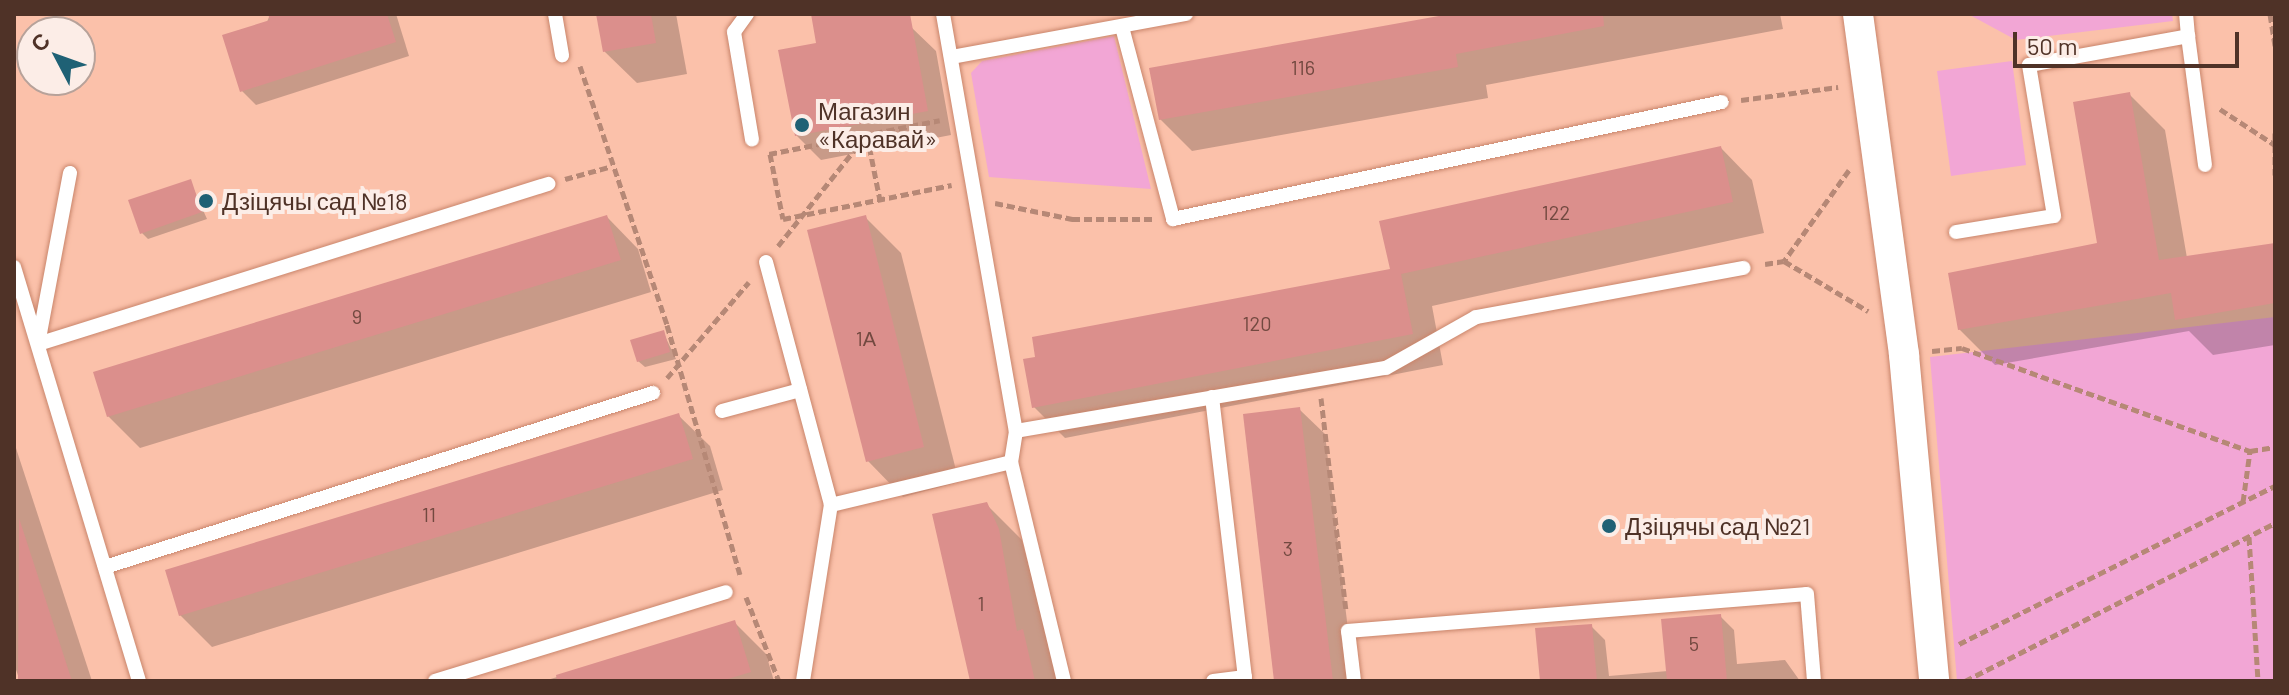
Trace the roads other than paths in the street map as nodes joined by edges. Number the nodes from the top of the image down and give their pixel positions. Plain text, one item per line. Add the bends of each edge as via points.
1 (555, 14) edge
2 (747, 14) edge
3 (943, 14) edge
4 (1186, 14) edge
5 (1858, 14) edge
6 (2186, 14) edge
7 (1122, 27) junction
8 (2188, 36) junction
9 (562, 55) road end
10 (951, 57) junction
11 (1722, 102) road end
12 (752, 139) road end
13 (2205, 165) dead end
14 (70, 173) dead end
15 (548, 184) road end
16 (1956, 232) dead end
17 (766, 262) dead end
18 (14, 267) edge
19 (1744, 268) dead end
20 (38, 344) junction
21 (800, 390) junction
22 (653, 393) dead end
23 (1212, 397) junction
24 (722, 411) dead end
25 (1016, 431) junction
26 (1011, 462) junction
27 (831, 505) junction
28 (105, 567) junction
29 (726, 592) dead end
30 (1934, 669) edge
31 (139, 681) edge
32 (435, 681) edge
33 (803, 681) edge
34 (1064, 681) edge
35 (1213, 681) edge
36 (1354, 681) edge
37 (1814, 681) edge

1 - 9 lane
2 - 12 lane via 734,32
3 - 10 lane
4 - 7 lane
5 - 30 street via 1902,342
6 - 8 lane
7 - 10 lane
7 - 11 lane via 1173,219
8 - 13 lane
8 - 16 lane via 2029,65 2054,216
10 - 25 lane
14 - 20 lane
15 - 20 lane
17 - 21 lane
18 - 20 lane
19 - 23 lane via 1476,317 1386,368
20 - 28 lane
21 - 24 lane
21 - 27 lane
22 - 28 lane
23 - 25 lane
23 - 35 lane via 1245,677
25 - 26 lane
26 - 27 lane
26 - 34 lane
27 - 33 lane
28 - 31 lane
29 - 32 lane
36 - 37 lane via 1348,631 1807,594

